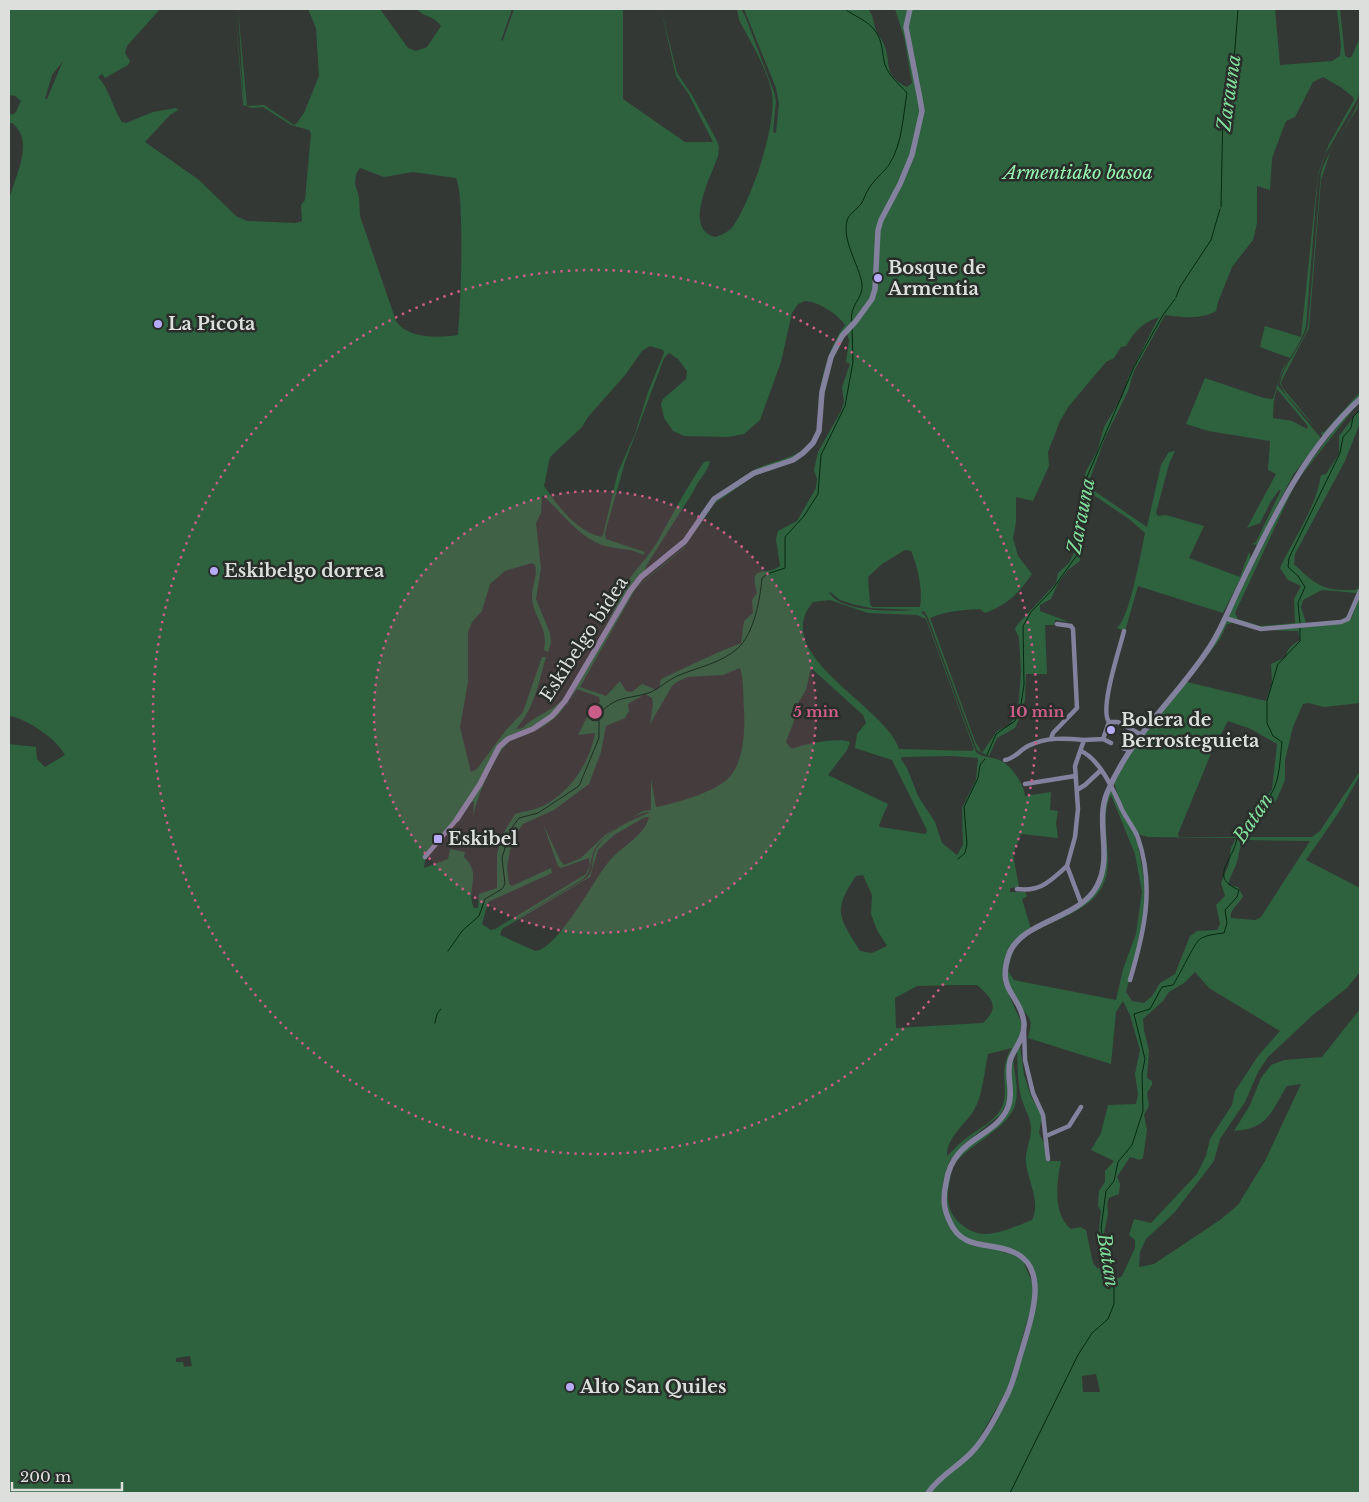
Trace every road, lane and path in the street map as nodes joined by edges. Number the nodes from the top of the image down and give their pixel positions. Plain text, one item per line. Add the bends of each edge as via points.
1 (910, 9) edge
2 (1360, 399) edge
3 (1360, 591) edge
4 (1224, 618) junction
5 (1057, 624) dead end
6 (1124, 630) dead end
7 (1109, 722) junction
8 (1140, 734) junction
9 (1052, 739) junction
10 (1103, 739) junction
11 (1084, 740) junction
12 (1111, 743) dead end
13 (1081, 751) junction
14 (1005, 760) dead end
15 (1100, 771) junction
16 (1075, 776) junction
17 (1025, 784) dead end
18 (1112, 784) junction
19 (1077, 790) junction
20 (456, 820) joint
21 (425, 857) dead end
22 (1066, 866) junction
23 (1017, 889) dead end
24 (1081, 903) junction
25 (1130, 980) dead end
26 (1024, 1028) junction
27 (1081, 1107) dead end
28 (1046, 1136) junction
29 (1048, 1159) dead end
30 (928, 1493) edge

1 - 20 street, Eskibelgo bidea via 906,27 922,111 920,120 908,164 881,220 872,299 842,336 831,357 822,392 819,431 813,443 793,460 754,473 714,499 685,541 630,591 565,701 552,716 499,747
2 - 4 street via 1292,482
3 - 4 street via 1348,619 1341,622 1262,629
4 - 8 street via 1205,653
5 - 9 street via 1073,629 1077,708 1053,733
6 - 7 street via 1106,702
7 - 8 street via 1118,722
7 - 10 street
8 - 18 street via 1126,749
9 - 11 street
9 - 14 street via 1027,747 1010,760
10 - 11 street
10 - 12 street
11 - 13 street
13 - 15 street via 1090,755
13 - 16 street
15 - 18 street
15 - 19 street
16 - 17 street
16 - 19 street
18 - 24 street via 1103,811 1102,873 1094,892
18 - 25 street via 1137,837 1146,884 1146,923
19 - 22 street via 1074,837
20 - 21 street
22 - 23 street via 1045,886
22 - 24 street
24 - 26 street via 1020,938 1010,952 1005,981
26 - 28 street via 1028,1076 1043,1115
26 - 30 street via 1010,1063 1008,1107 998,1120 953,1158 943,1200 950,1222 960,1237 1023,1258 1034,1283 1034,1306 1005,1400 973,1451
27 - 28 street via 1069,1126
28 - 29 street

